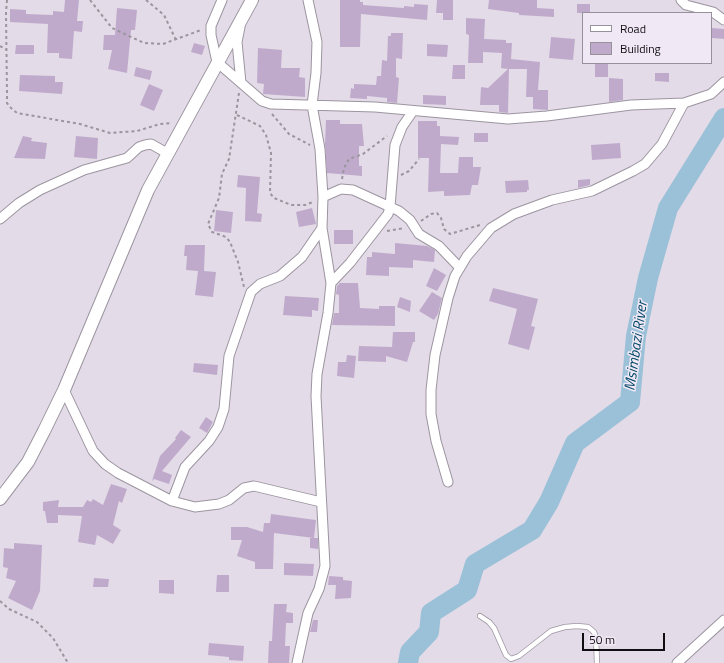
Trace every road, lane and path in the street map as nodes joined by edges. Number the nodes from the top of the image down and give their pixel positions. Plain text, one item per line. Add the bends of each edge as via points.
1 (7, 0) edge
2 (90, 0) edge
3 (146, 0) edge
4 (222, 0) edge
5 (252, 0) edge
6 (256, 0) edge
7 (308, 0) edge
8 (681, 0) edge
9 (724, 20) edge
10 (211, 26) junction
11 (176, 40) junction
12 (0, 46) edge
13 (7, 50) junction
14 (218, 62) junction
15 (724, 82) edge
16 (241, 84) junction
17 (262, 101) junction
18 (684, 103) junction
19 (312, 105) junction
20 (413, 111) junction
21 (237, 115) junction
22 (184, 121) junction
23 (402, 127) junction
24 (320, 149) junction
25 (167, 153) junction
26 (419, 159) dead end
27 (392, 177) junction
28 (341, 189) junction
29 (323, 197) junction
30 (390, 207) junction
31 (0, 219) edge
32 (413, 225) junction
33 (322, 228) junction
34 (491, 228) junction
35 (374, 232) junction
36 (460, 268) junction
37 (331, 283) junction
38 (247, 304) junction
39 (64, 390) junction
40 (448, 482) dead end
41 (0, 499) edge
42 (172, 501) junction
43 (321, 502) junction
44 (0, 601) edge
45 (480, 616) dead end
46 (724, 620) edge
47 (68, 663) edge
48 (297, 663) edge
49 (597, 663) edge
50 (677, 663) edge

1 - 13 path
2 - 11 path via 112,28 133,39 153,44
3 - 11 path via 164,15
4 - 10 street
5 - 14 street
6 - 16 street via 239,29 237,42
7 - 19 street via 317,57
8 - 9 street via 686,5 713,12
10 - 11 path
10 - 14 street via 212,45
12 - 13 path
13 - 22 path via 7,102 17,113 80,124 110,133 124,133
14 - 16 street
14 - 22 street
15 - 18 street via 711,94
16 - 17 street
16 - 21 path
17 - 19 street via 277,105
17 - 24 path via 288,134
18 - 20 street via 631,105 508,119
18 - 34 street via 662,144 645,164 592,191 552,200 514,214
19 - 20 street
19 - 24 street
20 - 23 street
21 - 29 path via 260,126 266,134 271,153 270,193 274,198 291,205 305,205
21 - 38 path via 229,159 222,174 219,198 208,224 212,232 230,242 238,262
22 - 25 street
23 - 27 street via 396,146
23 - 28 path via 363,154 349,159 344,168
24 - 29 street
25 - 31 street via 151,144 139,147 127,158 84,170 40,190
25 - 39 street via 121,252
26 - 27 path via 405,174
27 - 30 street
28 - 29 street
28 - 30 street via 352,190
29 - 33 street
30 - 32 street via 406,215
30 - 35 street
32 - 34 path via 437,213 442,218 444,229 450,234 474,226
32 - 35 path via 398,230
32 - 36 street via 419,234 439,246
33 - 37 street
33 - 38 street via 302,257 280,276 254,288
34 - 36 street
35 - 37 street
36 - 40 street via 455,276 440,330 431,390 436,441
37 - 43 street via 317,374
38 - 42 street via 229,356 224,409 218,427 185,467
39 - 41 street via 28,462
39 - 42 street via 93,451 105,464
42 - 43 street via 195,506 219,504 229,500 244,488 254,486
43 - 48 street via 326,547 325,566 319,589 308,613
44 - 47 path via 9,609 37,622 53,638
45 - 49 lane via 494,628 506,655 511,659 519,656 551,631 565,626 588,627 596,638
46 - 50 street

